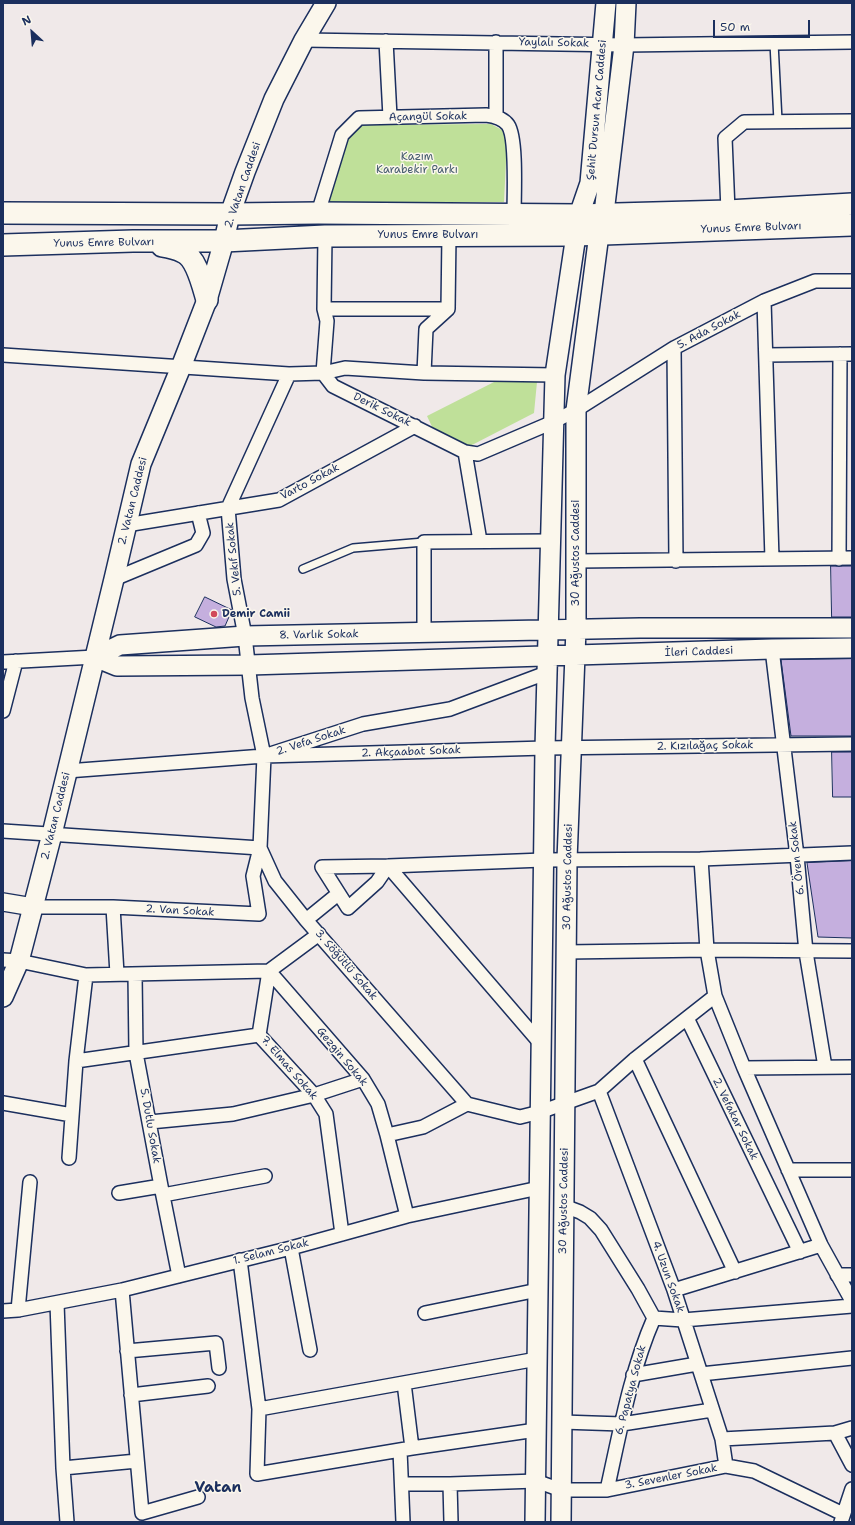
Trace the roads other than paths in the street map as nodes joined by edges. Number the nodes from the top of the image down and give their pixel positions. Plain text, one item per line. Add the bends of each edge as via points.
1 (326, 3) edge
2 (606, 3) edge
3 (626, 3) edge
4 (304, 40) junction
5 (386, 41) junction
6 (496, 42) junction
7 (852, 42) edge
8 (774, 43) junction
9 (603, 44) junction
10 (624, 45) junction
11 (496, 117) junction
12 (390, 118) junction
13 (852, 121) edge
14 (778, 122) junction
15 (852, 204) edge
16 (728, 211) junction
17 (3, 213) edge
18 (318, 213) junction
19 (604, 213) junction
20 (230, 214) junction
21 (514, 215) junction
22 (577, 225) junction
23 (852, 225) edge
24 (599, 234) junction
25 (449, 235) junction
26 (325, 236) junction
27 (133, 241) junction
28 (224, 241) junction
29 (3, 245) edge
30 (852, 281) edge
31 (206, 300) junction
32 (764, 301) junction
33 (324, 309) junction
34 (448, 309) junction
35 (674, 348) junction
36 (846, 354) edge
37 (3, 355) edge
38 (766, 355) junction
39 (181, 367) junction
40 (323, 373) junction
41 (424, 373) junction
42 (289, 374) junction
43 (555, 375) junction
44 (576, 410) junction
45 (552, 422) junction
46 (415, 426) junction
47 (465, 452) junction
48 (228, 508) junction
49 (198, 513) junction
50 (126, 525) junction
51 (480, 541) junction
52 (549, 541) junction
53 (424, 542) junction
54 (846, 558) edge
55 (772, 559) junction
56 (577, 561) junction
57 (676, 561) junction
58 (303, 568) dead end
59 (114, 579) junction
60 (852, 628) edge
61 (576, 629) junction
62 (547, 630) junction
63 (424, 633) junction
64 (245, 636) junction
65 (852, 648) edge
66 (772, 649) junction
67 (576, 656) junction
68 (95, 657) junction
69 (16, 661) junction
70 (3, 662) edge
71 (547, 664) junction
72 (250, 665) junction
73 (3, 711) edge
74 (852, 744) edge
75 (784, 745) junction
76 (558, 748) junction
77 (264, 756) junction
78 (67, 771) junction
79 (3, 832) edge
80 (52, 834) junction
81 (260, 848) junction
82 (852, 853) edge
83 (797, 856) junction
84 (701, 859) junction
85 (543, 860) junction
86 (567, 860) junction
87 (388, 866) junction
88 (338, 894) junction
89 (3, 902) edge
90 (33, 906) junction
91 (113, 907) junction
92 (306, 920) junction
93 (319, 934) junction
94 (707, 950) junction
95 (566, 952) junction
96 (806, 952) junction
97 (852, 952) edge
98 (11, 960) edge
99 (269, 971) junction
100 (117, 974) junction
101 (135, 974) junction
102 (86, 975) junction
103 (716, 996) junction
104 (3, 997) edge
105 (687, 1018) junction
106 (259, 1035) junction
107 (541, 1044) junction
108 (136, 1053) junction
109 (635, 1059) junction
110 (76, 1061) junction
111 (852, 1066) edge
112 (825, 1067) junction
113 (744, 1068) junction
114 (363, 1079) junction
115 (599, 1092) junction
116 (314, 1096) junction
117 (3, 1103) edge
118 (467, 1104) junction
119 (565, 1104) junction
120 (540, 1112) junction
121 (72, 1115) junction
122 (150, 1122) junction
123 (387, 1135) junction
124 (69, 1158) dead end
125 (788, 1170) junction
126 (852, 1170) edge
127 (265, 1176) dead end
128 (30, 1182) dead end
129 (539, 1188) junction
130 (162, 1190) junction
131 (119, 1193) dead end
132 (564, 1206) junction
133 (407, 1216) junction
134 (342, 1234) junction
135 (821, 1245) junction
136 (291, 1248) junction
137 (800, 1252) junction
138 (240, 1260) junction
139 (735, 1272) junction
140 (837, 1275) junction
141 (852, 1275) edge
142 (179, 1276) junction
143 (122, 1290) junction
144 (538, 1290) junction
145 (674, 1290) junction
146 (852, 1300) edge
147 (57, 1303) junction
148 (852, 1306) edge
149 (18, 1310) junction
150 (3, 1311) edge
151 (425, 1313) dead end
152 (654, 1318) junction
153 (683, 1320) junction
154 (310, 1350) dead end
155 (127, 1351) junction
156 (852, 1358) edge
157 (537, 1360) junction
158 (219, 1368) dead end
159 (699, 1369) junction
160 (633, 1375) junction
161 (404, 1383) junction
162 (208, 1386) dead end
163 (131, 1395) junction
164 (259, 1409) junction
165 (712, 1410) junction
166 (562, 1422) junction
167 (622, 1424) junction
168 (852, 1428) edge
169 (536, 1430) junction
170 (835, 1433) junction
171 (722, 1439) junction
172 (406, 1449) junction
173 (137, 1461) junction
174 (852, 1465) edge
175 (726, 1466) junction
176 (63, 1468) junction
177 (536, 1481) junction
178 (402, 1484) junction
179 (450, 1484) junction
180 (561, 1490) junction
181 (607, 1490) junction
182 (852, 1490) edge
183 (198, 1496) dead end
184 (842, 1518) edge
185 (67, 1522) edge
186 (404, 1522) edge
187 (451, 1522) edge
188 (535, 1522) edge
189 (561, 1522) edge

1 - 4 main road, 2. Vatan Caddesi
2 - 9 main road, Şehit Dursun Acar Caddesi
3 - 10 main road, Şehit Dursun Acar Caddesi
4 - 5 street, Yaylalı Sokak
4 - 20 main road, 2. Vatan Caddesi via 274,99
5 - 6 street, Yaylalı Sokak
5 - 12 street
6 - 9 street, Yaylalı Sokak
6 - 11 street
7 - 8 street, Yaylalı Sokak
8 - 10 street, Yaylalı Sokak
8 - 14 lane
9 - 10 street, Yaylalı Sokak
9 - 22 main road, Şehit Dursun Acar Caddesi via 590,183
10 - 19 main road, Şehit Dursun Acar Caddesi
11 - 12 street, Açangül Sokak via 486,115
11 - 21 street via 508,125 514,138
12 - 18 street, Açangül Sokak via 359,118 342,135
13 - 14 street
14 - 16 street via 744,122 725,138
15 - 16 main road, Yunus Emre Bulvarı
16 - 19 main road, Yunus Emre Bulvarı
17 - 20 main road, Yunus Emre Bulvarı
18 - 20 main road, Yunus Emre Bulvarı
18 - 21 main road, Yunus Emre Bulvarı
19 - 22 main road, Yunus Emre Bulvarı
19 - 24 main road, Şehit Dursun Acar Caddesi
20 - 28 main road, 2. Vatan Caddesi
21 - 22 main road, Yunus Emre Bulvarı
22 - 24 main road, Yunus Emre Bulvarı
22 - 25 main road, Yunus Emre Bulvarı
22 - 43 main road, 30 Ağustos Caddesi
23 - 24 main road, Yunus Emre Bulvarı
24 - 44 main road, 30 Ağustos Caddesi
25 - 26 main road, Yunus Emre Bulvarı
25 - 34 street
26 - 28 main road, Yunus Emre Bulvarı
26 - 33 street
27 - 28 main road, Yunus Emre Bulvarı
27 - 29 main road, Yunus Emre Bulvarı
27 - 31 main road via 185,252 194,262
28 - 31 main road, 2. Vatan Caddesi
30 - 32 street, 5. Ada Sokak via 815,281
31 - 39 main road, 2. Vatan Caddesi
32 - 35 street, 5. Ada Sokak
32 - 38 street
33 - 34 street
33 - 40 street via 327,321
34 - 41 street via 426,329
35 - 44 street, 5. Ada Sokak
35 - 57 street
36 - 38 street
36 - 54 street
37 - 39 street
38 - 55 street
39 - 42 street
39 - 50 main road, 2. Vatan Caddesi via 140,464
40 - 41 street via 346,368
40 - 42 street
40 - 46 street, Derik Sokak via 333,386
41 - 43 street
42 - 48 street, 5. Vekıf Sokak
43 - 45 main road, 30 Ağustos Caddesi
44 - 45 street, Derik Sokak
44 - 56 main road, 30 Ağustos Caddesi
45 - 47 street, Derik Sokak via 478,454
45 - 52 main road, 30 Ağustos Caddesi
46 - 47 street, Derik Sokak
46 - 48 street, Varto Sokak via 279,500
47 - 51 street
48 - 49 street, Varto Sokak
48 - 64 street, 5. Vekıf Sokak via 234,579
49 - 50 street, Varto Sokak
49 - 59 street via 203,533 196,545
50 - 59 main road, 2. Vatan Caddesi
51 - 52 street
51 - 53 street
52 - 62 main road, 30 Ağustos Caddesi
53 - 58 lane via 353,548
53 - 63 street
54 - 55 street
55 - 57 street
56 - 57 street
56 - 61 main road, 30 Ağustos Caddesi
59 - 68 main road, 2. Vatan Caddesi
60 - 61 main road, İleri Caddesi
61 - 62 main road, İleri Caddesi
61 - 67 main road, 30 Ağustos Caddesi
62 - 63 main road, 8. Varlık Sokak
62 - 71 main road, 30 Ağustos Caddesi
63 - 64 main road, 8. Varlık Sokak
64 - 68 main road, 8. Varlık Sokak via 120,645
64 - 72 street, 5. Vekıf Sokak
65 - 66 main road, İleri Caddesi
66 - 67 main road, İleri Caddesi
66 - 75 street, 6. Ören Sokak
67 - 71 main road, İleri Caddesi
67 - 76 main road, 30 Ağustos Caddesi
68 - 69 street, 8. Varlık Sokak
68 - 72 main road, 8. Varlık Sokak via 117,666
68 - 78 main road, 2. Vatan Caddesi
69 - 70 street, 8. Varlık Sokak
69 - 73 street
71 - 72 main road, 8. Varlık Sokak
71 - 76 main road, 30 Ağustos Caddesi
71 - 77 street, 2. Vefa Sokak via 450,709 363,724
72 - 77 street, 5. Vekıf Sokak via 252,698
74 - 75 street, 2. Kızılağaç Sokak
75 - 76 street, 2. Kızılağaç Sokak
75 - 83 street, 6. Ören Sokak
76 - 77 street, 2. Akçaabat Sokak
76 - 85 main road, 30 Ağustos Caddesi
76 - 86 main road, 30 Ağustos Caddesi
77 - 78 street, 2. Vefa Sokak
77 - 81 street, 3. Söğütlü Sokak
78 - 80 main road, 2. Vatan Caddesi
79 - 80 street
80 - 81 street
80 - 90 main road, 2. Vatan Caddesi
81 - 91 street, 2. Van Sokak via 253,876 259,914
81 - 92 street, 3. Söğütlü Sokak via 275,881
82 - 83 street
83 - 84 street
83 - 96 street, 6. Ören Sokak
84 - 86 street
84 - 94 street
85 - 86 street
85 - 87 street
85 - 107 main road, 30 Ağustos Caddesi
86 - 95 main road, 30 Ağustos Caddesi
87 - 88 street via 377,882 348,908
87 - 88 street via 322,867
87 - 107 street
88 - 92 street
89 - 90 street
90 - 91 street, 2. Van Sokak
90 - 98 main road, 2. Vatan Caddesi
91 - 100 street
92 - 93 street, 3. Söğütlü Sokak
93 - 99 street
93 - 118 street, 3. Söğütlü Sokak
94 - 95 street
94 - 96 street
94 - 103 street
95 - 119 main road, 30 Ağustos Caddesi
96 - 97 street
96 - 112 street, 6. Ören Sokak
98 - 102 street
98 - 104 main road, 2. Vatan Caddesi
99 - 101 street
99 - 106 street, 7. Elmas Sokak
99 - 114 street, Gezgin Sokak
100 - 101 street
100 - 102 street
101 - 108 street, 5. Dutlu Sokak
102 - 110 street
103 - 105 street
103 - 113 street
105 - 109 street
105 - 137 street, 2. Vefakar Sokak
106 - 108 street
106 - 116 street, 7. Elmas Sokak
107 - 120 main road, 30 Ağustos Caddesi
108 - 110 street
108 - 122 street, 5. Dutlu Sokak
109 - 115 street
109 - 139 street
110 - 121 street
111 - 112 street
112 - 113 street
113 - 125 street
114 - 116 street
114 - 123 street, Gezgin Sokak via 378,1104
115 - 119 street
115 - 145 street, 4. Uzun Sokak
116 - 122 street via 233,1114
116 - 134 street, 7. Elmas Sokak via 326,1114
117 - 121 street
118 - 120 street via 520,1117
118 - 123 street via 423,1127
119 - 120 street
119 - 132 main road, 30 Ağustos Caddesi
120 - 129 main road, 30 Ağustos Caddesi
121 - 124 street
122 - 130 street, 5. Dutlu Sokak
123 - 133 street, Gezgin Sokak
125 - 126 street
125 - 135 street
127 - 130 street
128 - 149 street
129 - 133 street, 1. Selam Sokak
129 - 144 main road, 30 Ağustos Caddesi
130 - 131 street
130 - 142 street, 5. Dutlu Sokak
132 - 152 street via 590,1218 601,1230
132 - 166 main road, 30 Ağustos Caddesi
133 - 134 street, 1. Selam Sokak
134 - 136 street, 1. Selam Sokak
135 - 137 street
135 - 140 street
136 - 138 street, 1. Selam Sokak
136 - 154 street
137 - 139 street
138 - 142 street, 1. Selam Sokak
138 - 164 street
139 - 145 street
140 - 141 street
140 - 146 street
142 - 143 street, 1. Selam Sokak
143 - 147 street, 1. Selam Sokak
143 - 155 street
144 - 151 street
144 - 157 main road, 30 Ağustos Caddesi
145 - 153 street, 4. Uzun Sokak
147 - 149 street, 1. Selam Sokak
147 - 176 street
148 - 153 street
149 - 150 street, 1. Selam Sokak
152 - 153 street
152 - 160 street, 6. Papatya Sokak
153 - 159 street, 4. Uzun Sokak
155 - 158 street via 216,1343
155 - 163 street
156 - 159 street
157 - 161 street
157 - 169 main road, 30 Ağustos Caddesi
159 - 160 street
159 - 165 street, 4. Uzun Sokak
160 - 167 street, 6. Papatya Sokak
161 - 164 street
161 - 172 street
162 - 163 street
163 - 173 street
164 - 172 street via 257,1474
165 - 167 street
165 - 171 street, 4. Uzun Sokak
166 - 167 street
166 - 180 main road, 30 Ağustos Caddesi
167 - 181 street, 6. Papatya Sokak
168 - 170 street
169 - 172 street
169 - 177 main road, 30 Ağustos Caddesi
170 - 171 street
170 - 174 street
171 - 175 street, 4. Uzun Sokak
172 - 178 street
173 - 176 street
173 - 183 street via 142,1513
175 - 181 street, 3. Sevenler Sokak
175 - 184 street, 3. Sevenler Sokak via 754,1471
176 - 185 street
177 - 179 street
177 - 180 street, 3. Sevenler Sokak
177 - 188 main road, 30 Ağustos Caddesi
178 - 179 street
178 - 186 street
179 - 187 street
180 - 181 street, 3. Sevenler Sokak
180 - 189 main road, 30 Ağustos Caddesi
182 - 184 street

